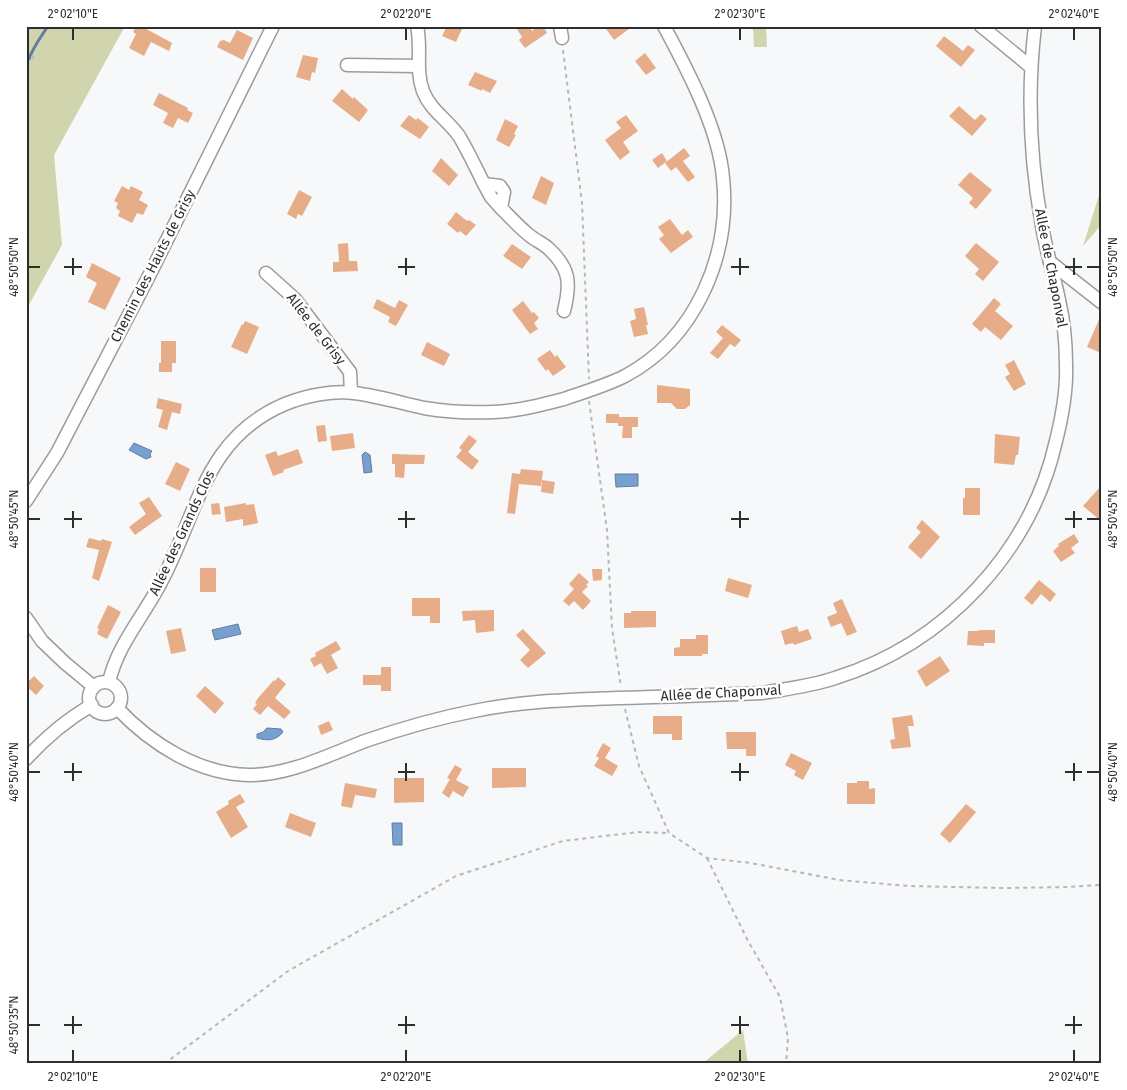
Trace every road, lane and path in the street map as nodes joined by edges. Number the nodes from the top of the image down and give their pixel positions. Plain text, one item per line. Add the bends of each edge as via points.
1 (273, 26) edge
2 (417, 26) edge
3 (664, 26) edge
4 (981, 26) edge
5 (1035, 26) edge
6 (561, 32) edge
7 (27, 48) edge
8 (34, 58) dead end
9 (348, 64) dead end
10 (418, 66) junction
11 (1031, 67) junction
12 (1050, 262) junction
13 (266, 274) dead end
14 (1101, 302) edge
15 (564, 311) dead end
16 (589, 391) junction
17 (351, 392) junction
18 (26, 501) edge
19 (26, 618) edge
20 (109, 682) junction
21 (94, 687) junction
22 (622, 698) junction
23 (92, 705) junction
24 (117, 708) junction
25 (26, 759) edge
26 (669, 832) junction
27 (707, 858) junction
28 (1101, 885) edge
29 (164, 1064) edge
30 (786, 1064) edge

1 - 18 street, Chemin des Hauts de Grisy via 146,282 57,452
2 - 10 street
3 - 16 street, Allée des Grands Clos via 698,98 721,162 724,202 721,240 704,294 664,346 625,375
4 - 11 street
5 - 11 street, Allée de Chaponval
6 - 16 path via 582,203
7 - 8 path
9 - 10 street
10 - 15 street via 423,92 431,106 458,135 484,184 500,186 504,192 501,208 547,247 567,273 569,290
11 - 12 street, Allée de Chaponval via 1030,125 1034,172
12 - 14 street
12 - 22 street, Allée de Chaponval via 1060,302 1066,368 1064,401 1052,457 1037,501 1016,539 988,578 940,623 917,639 834,679 762,693
13 - 17 street, Allée de Grisy via 296,299 350,372
16 - 17 street, Allée des Grands Clos via 519,410 482,412 426,408
16 - 22 path via 607,530 612,628
17 - 20 street, Allée des Grands Clos via 286,403 259,417 225,449 206,479 160,586 113,664
19 - 21 street via 42,641
20 - 21 street
20 - 24 street via 121,694
21 - 23 street via 90,696
22 - 24 street, Allée de Chaponval via 550,701 475,711 423,723 312,762 249,775 217,771 184,758 152,738
22 - 26 path via 639,766
23 - 24 street via 103,713
23 - 25 street via 50,734
26 - 27 path
26 - 29 path via 638,832 563,841 456,876 288,971
27 - 28 path via 839,880 909,886
27 - 30 path via 780,997 788,1038

